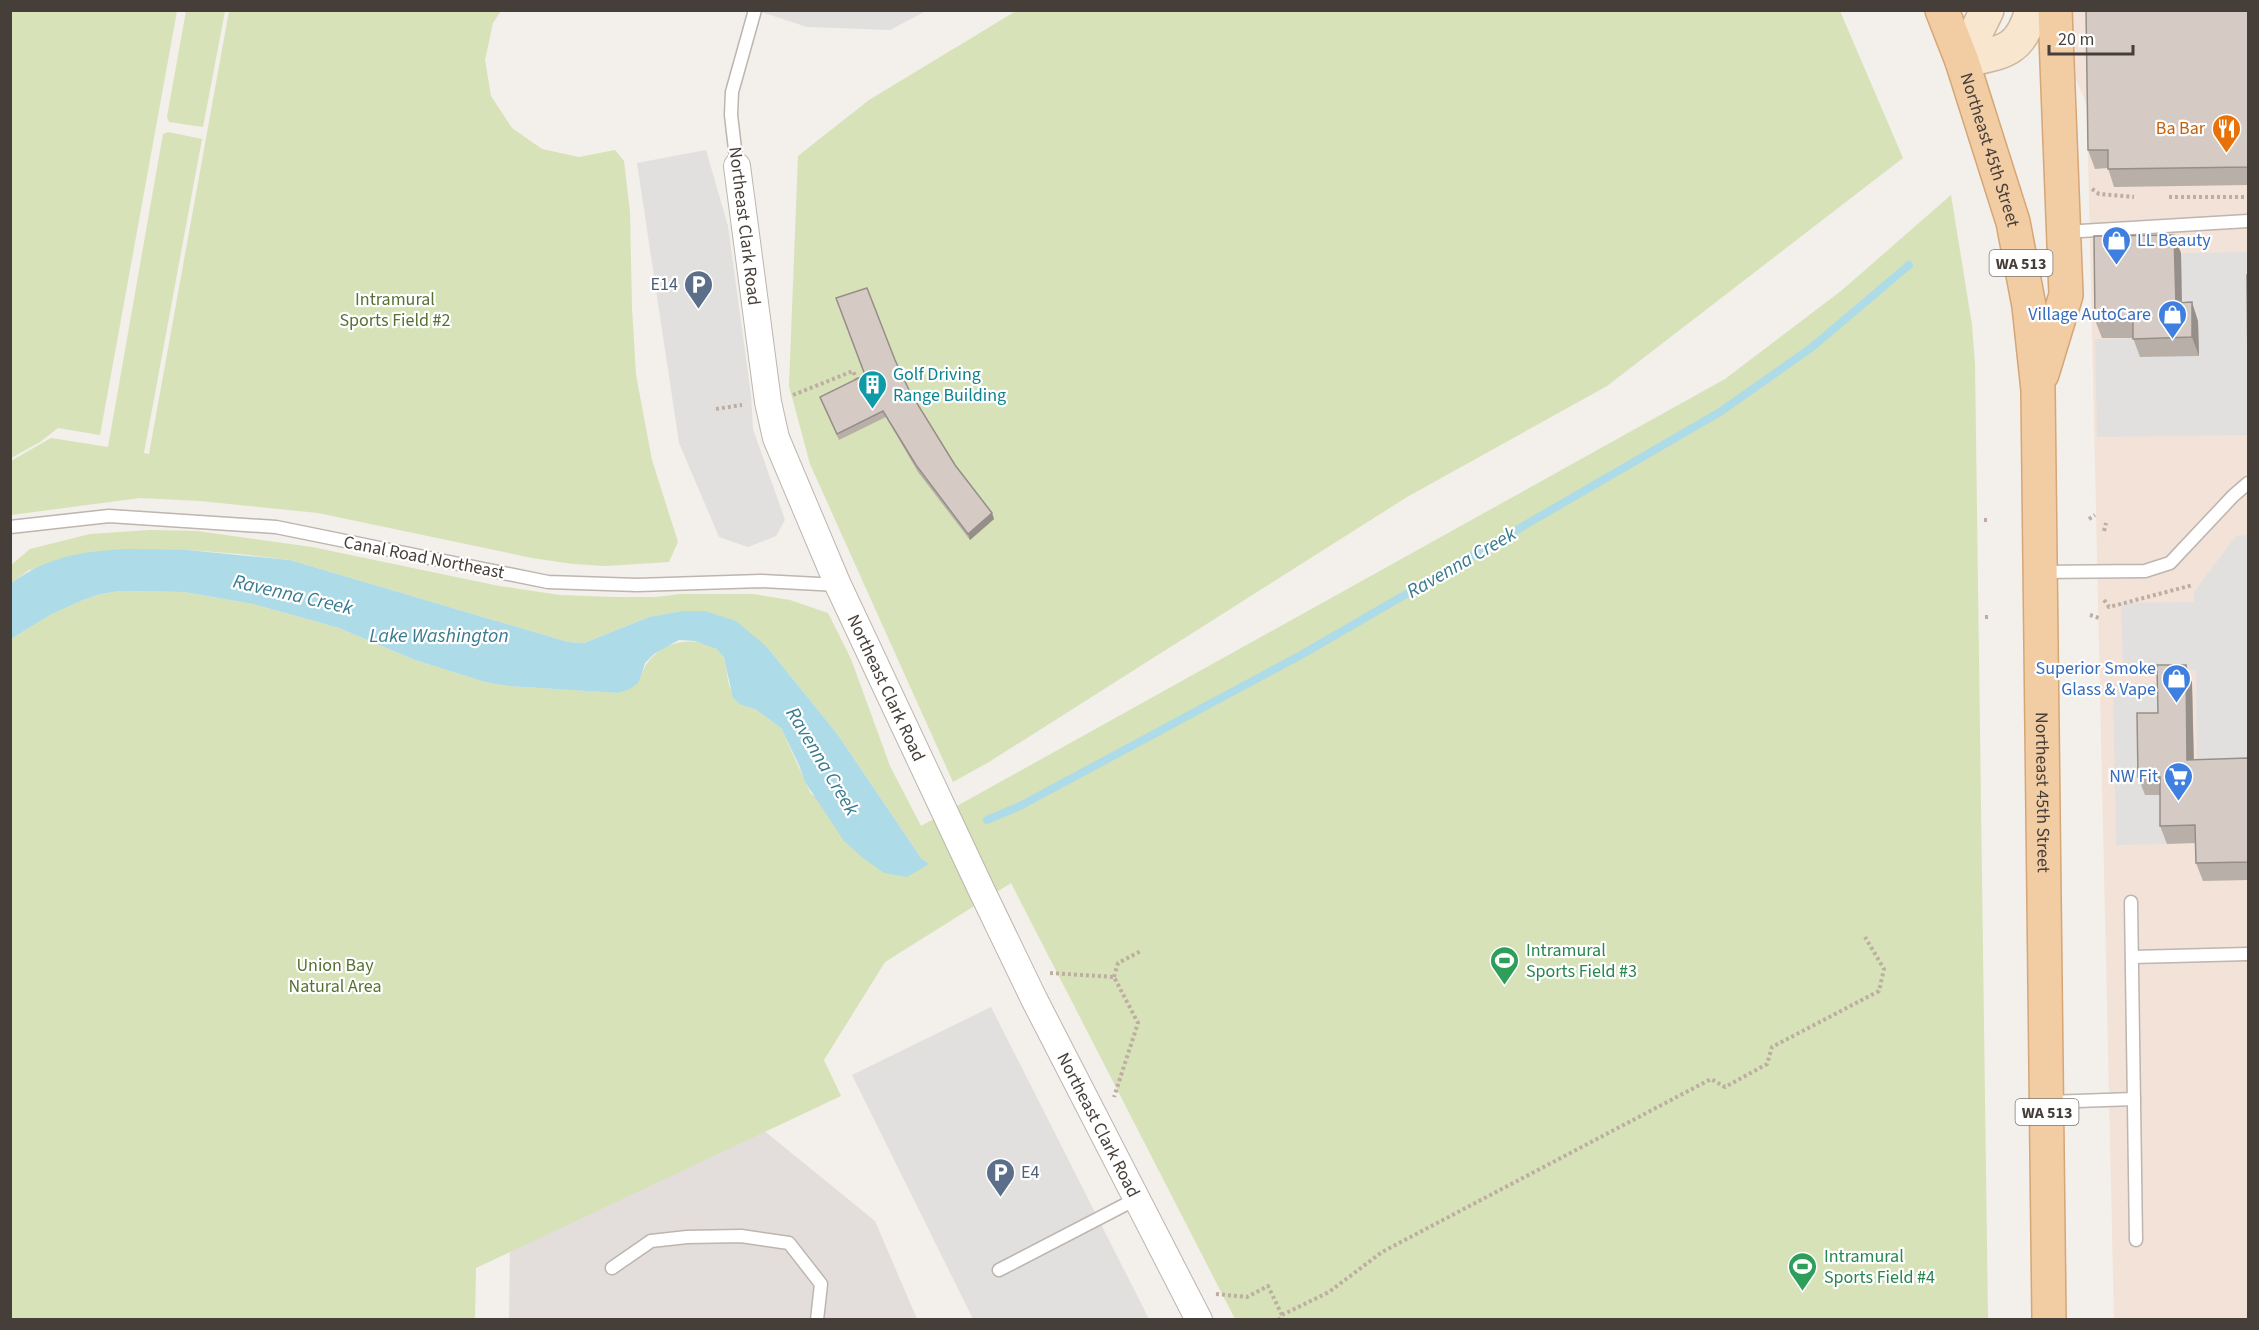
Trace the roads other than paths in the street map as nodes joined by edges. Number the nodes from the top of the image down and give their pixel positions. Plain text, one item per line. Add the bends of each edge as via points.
1 (755, 10) edge
2 (1942, 10) edge
3 (1987, 10) edge
4 (2032, 10) edge
5 (2055, 10) edge
6 (1962, 61) junction
7 (737, 166) joint
8 (2248, 221) edge
9 (2064, 232) junction
10 (2038, 390) junction
11 (2248, 483) edge
12 (10, 527) edge
13 (2040, 572) junction
14 (838, 585) junction
15 (2131, 902) dead end
16 (2248, 954) edge
17 (2133, 957) junction
18 (2134, 1099) junction
19 (2046, 1102) junction
20 (1136, 1199) junction
21 (2136, 1240) dead end
22 (612, 1268) dead end
23 (999, 1270) dead end
24 (817, 1320) edge
25 (1199, 1320) edge
26 (2049, 1320) edge

1 - 7 lane, Northeast Clark Road via 732,92
2 - 6 main road, WA 513
3 - 6 main road, Northeast 45th Street
4 - 6 main road, Northeast 45th Street via 2027,29 2007,51
5 - 9 main road
6 - 10 main road, Northeast 45th Street / WA 513 via 2013,222 2029,306
7 - 14 street, Northeast Clark Road via 776,438
8 - 9 lane
9 - 10 main road via 2066,295
10 - 13 main road, Northeast 45th Street / WA 513
11 - 13 lane via 2170,563 2145,571
12 - 14 lane, Canal Road Northeast via 109,516 276,527 548,582 638,585 761,581
13 - 19 main road, Northeast 45th Street / WA 513
14 - 20 street, Northeast Clark Road via 1034,999
15 - 17 lane
16 - 17 lane
17 - 18 lane
18 - 19 lane
18 - 21 lane
19 - 26 main road, Northeast 45th Street / WA 513
20 - 23 lane
20 - 25 street, Northeast Clark Road
22 - 24 lane via 651,1241 741,1236 789,1243 821,1284

